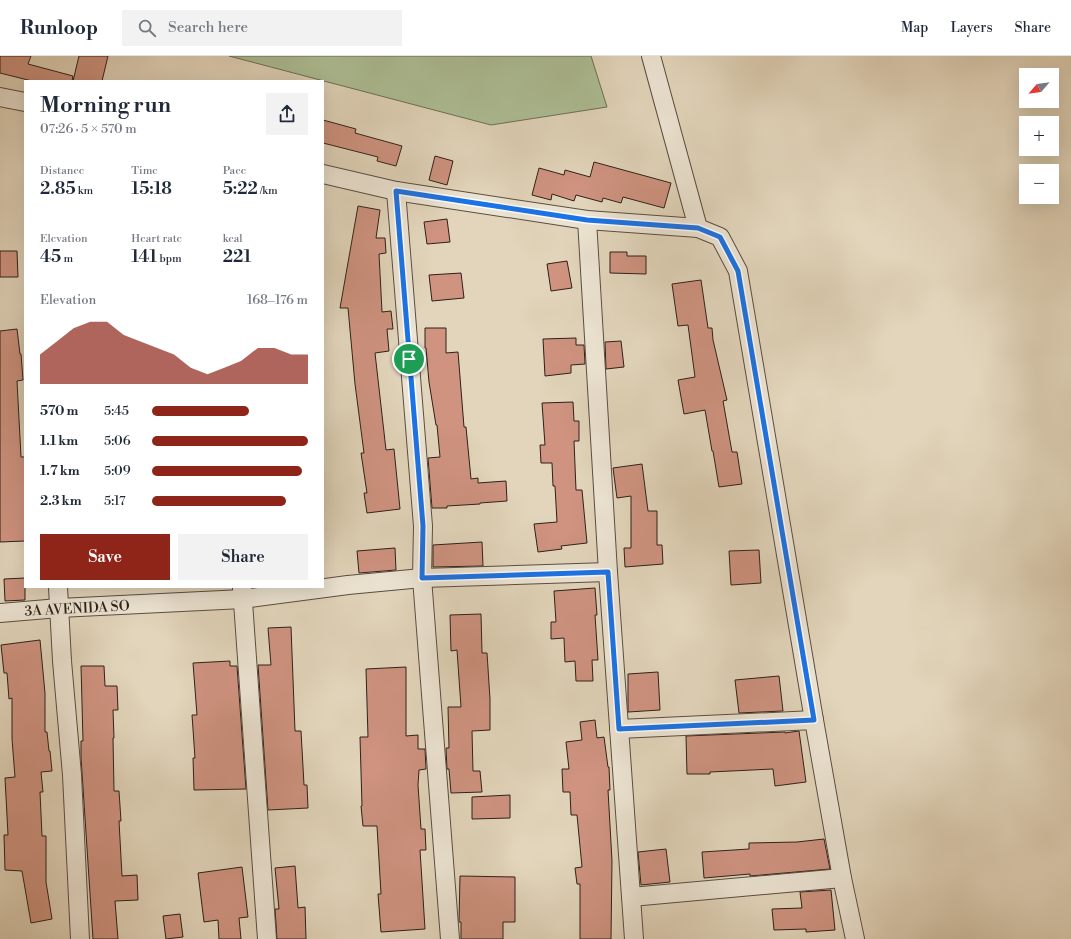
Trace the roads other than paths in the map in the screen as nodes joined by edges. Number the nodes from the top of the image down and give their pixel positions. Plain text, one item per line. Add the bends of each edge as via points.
1 (651, 56) edge
2 (0, 97) edge
3 (24, 102) edge
4 (324, 174) edge
5 (396, 191) junction
6 (587, 220) junction
7 (698, 228) junction
8 (608, 572) junction
9 (422, 578) junction
10 (324, 587) edge
11 (58, 588) edge
12 (308, 588) edge
13 (242, 593) edge
14 (59, 608) junction
15 (0, 613) edge
16 (814, 720) junction
17 (619, 729) junction
18 (842, 878) junction
19 (631, 897) junction
20 (80, 939) edge
21 (267, 939) edge
22 (450, 939) edge
23 (634, 939) edge
24 (855, 939) edge

1 - 7 street
2 - 3 street
4 - 5 street
5 - 6 street
5 - 9 street via 423,526
6 - 7 street
6 - 8 street
7 - 16 street via 720,237 738,271
8 - 9 street, 3A AVENIDA SO
8 - 17 street
9 - 10 street, 3A AVENIDA SO
9 - 22 street
11 - 14 street
12 - 13 street, 3A AVENIDA SO
13 - 14 street, 3A AVENIDA SO
13 - 21 street
14 - 15 street, 3A AVENIDA SO
14 - 20 street via 72,775
16 - 17 street
16 - 18 street
17 - 19 street
18 - 19 street
18 - 24 street
19 - 23 street

